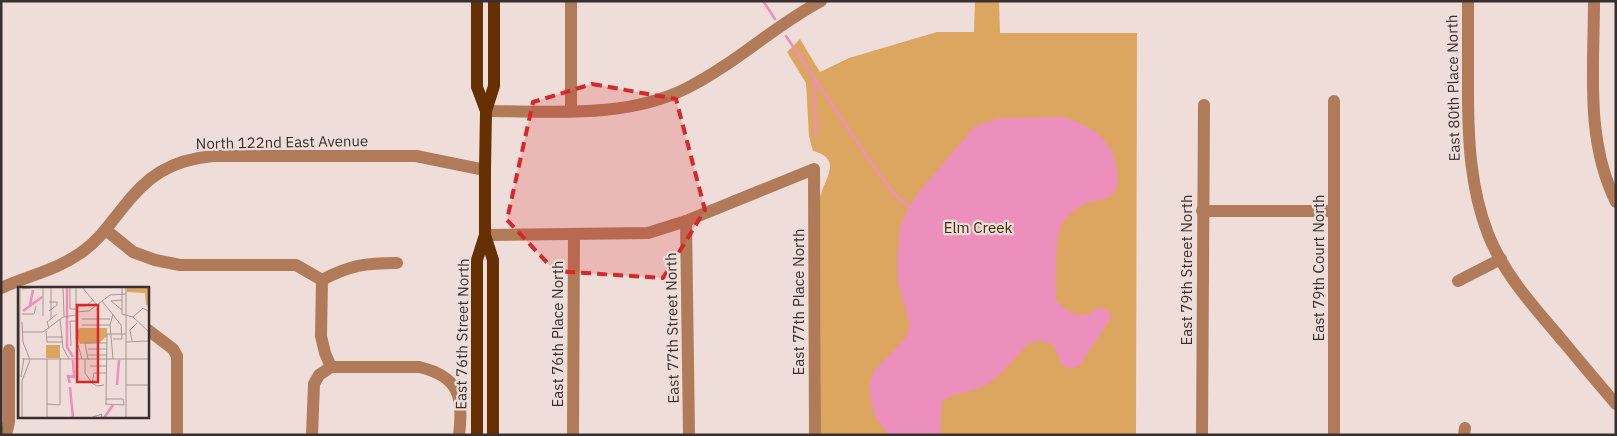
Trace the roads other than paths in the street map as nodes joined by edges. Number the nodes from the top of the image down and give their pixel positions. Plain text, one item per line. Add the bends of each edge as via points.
1 (477, 1) edge
2 (494, 1) edge
3 (571, 1) edge
4 (821, 1) edge
5 (1468, 1) edge
6 (1594, 1) edge
7 (1334, 101) dead end
8 (1204, 105) dead end
9 (486, 111) junction
10 (571, 111) junction
11 (486, 170) junction
12 (1616, 202) edge
13 (1202, 211) junction
14 (1334, 211) junction
15 (686, 222) junction
16 (106, 230) junction
17 (574, 234) junction
18 (485, 235) junction
19 (1501, 259) junction
20 (397, 262) dead end
21 (322, 280) junction
22 (1458, 281) dead end
23 (1, 288) edge
24 (149, 331) edge
25 (10, 348) edge
26 (331, 367) junction
27 (1616, 404) edge
28 (3, 435) edge
29 (177, 435) edge
30 (312, 435) edge
31 (458, 435) edge
32 (477, 435) edge
33 (493, 435) edge
34 (573, 435) edge
35 (690, 435) edge
36 (814, 435) edge
37 (1202, 435) edge
38 (1334, 435) edge

1 - 9 main road, East 76th Street North via 477,87
2 - 9 main road, East 76th Street North via 494,86
3 - 10 street
4 - 10 street via 686,88 635,106
5 - 19 street, East 80th Place North via 1470,162 1480,211
6 - 12 street via 1594,125 1603,170
7 - 14 street, East 79th Court North
8 - 13 street, East 79th Street North
9 - 10 street
9 - 11 main road, East 76th Street North
11 - 16 street, North 122nd East Avenue via 416,156 201,157 177,163 154,176
11 - 18 main road, East 76th Street North
13 - 14 street
13 - 37 street, East 79th Street North
14 - 38 street, East 79th Court North
15 - 17 street via 648,233
15 - 35 street, East 77th Street North
15 - 36 street, East 77th Place North via 814,170
16 - 21 street via 134,252 155,260 180,265 296,265
16 - 23 street, North 122nd East Avenue via 67,262
17 - 18 street
17 - 34 street, East 76th Place North
18 - 32 main road, East 76th Street North via 477,260
18 - 33 main road, East 76th Street North via 493,260
19 - 22 street
19 - 27 street, East 80th Place North via 1535,308
20 - 21 street via 355,266
21 - 26 street via 321,336
24 - 29 street via 173,349 177,356
25 - 28 street via 9,422
26 - 30 street via 319,374 314,384
26 - 31 street via 419,367 444,376 457,391 461,406

